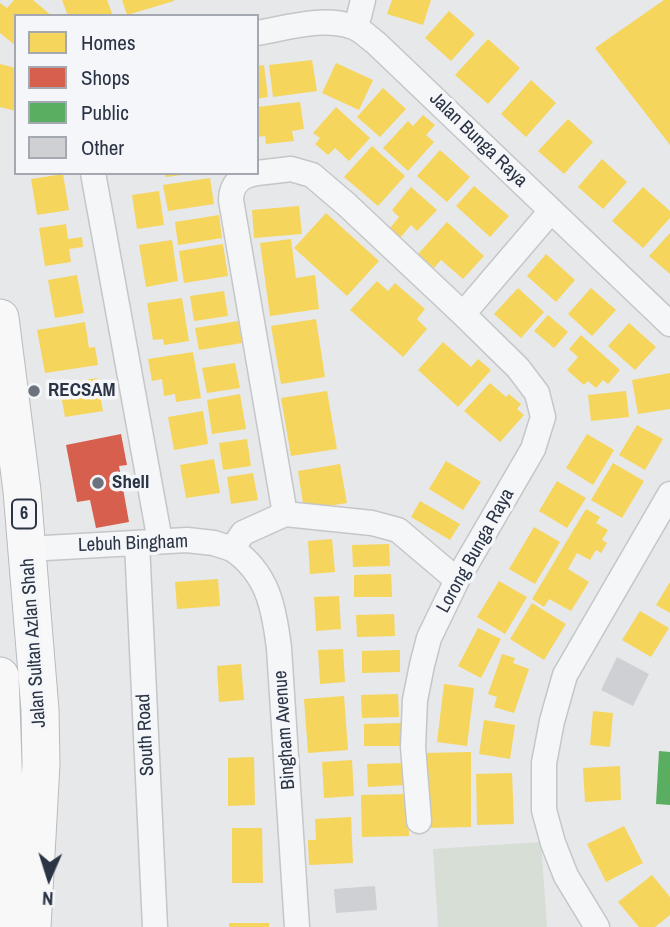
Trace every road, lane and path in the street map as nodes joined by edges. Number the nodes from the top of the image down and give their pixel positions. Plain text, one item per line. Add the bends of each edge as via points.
1 (363, 0) edge
2 (356, 28) junction
3 (259, 33) edge
4 (259, 173) edge
5 (93, 175) edge
6 (251, 175) edge
7 (551, 211) junction
8 (463, 314) junction
9 (0, 318) edge
10 (670, 324) edge
11 (670, 494) edge
12 (285, 514) junction
13 (149, 542) junction
14 (28, 549) junction
15 (232, 549) junction
16 (457, 580) junction
17 (0, 676) edge
18 (40, 764) junction
19 (419, 821) dead end
20 (3, 836) edge
21 (4, 927) edge
22 (32, 927) edge
23 (55, 927) edge
24 (155, 927) edge
25 (297, 927) edge
26 (597, 927) edge

1 - 2 street
2 - 3 street via 320,23
2 - 7 street, Jalan Bunga Raya
4 - 8 street, Lorong Bunga Raya via 291,169 312,175
5 - 13 street
6 - 12 street, Lorong Bunga Raya via 234,185 231,200
7 - 8 street
7 - 10 street, Jalan Bunga Raya
8 - 16 street, Lorong Bunga Raya via 518,368 537,393 543,417 533,449
9 - 14 highway, Jalan Sultan Azlan Shah / 6
11 - 26 street via 565,675 544,764 544,810 553,843 566,876
12 - 15 street via 243,533
12 - 16 street via 388,526
13 - 14 street, Lebuh Bingham
13 - 15 street, Lebuh Bingham via 200,541
13 - 24 street, South Road
14 - 18 highway, Jalan Sultan Azlan Shah / 6
15 - 25 street, Bingham Avenue via 266,584 275,614
16 - 19 street, Lorong Bunga Raya via 429,638 415,700 412,747
17 - 20 highway, Jalan Sultan Azlan Shah
18 - 22 highway, Jalan Sultan Azlan Shah / 6
18 - 23 highway via 51,808
20 - 21 highway, Jalan Sultan Azlan Shah

